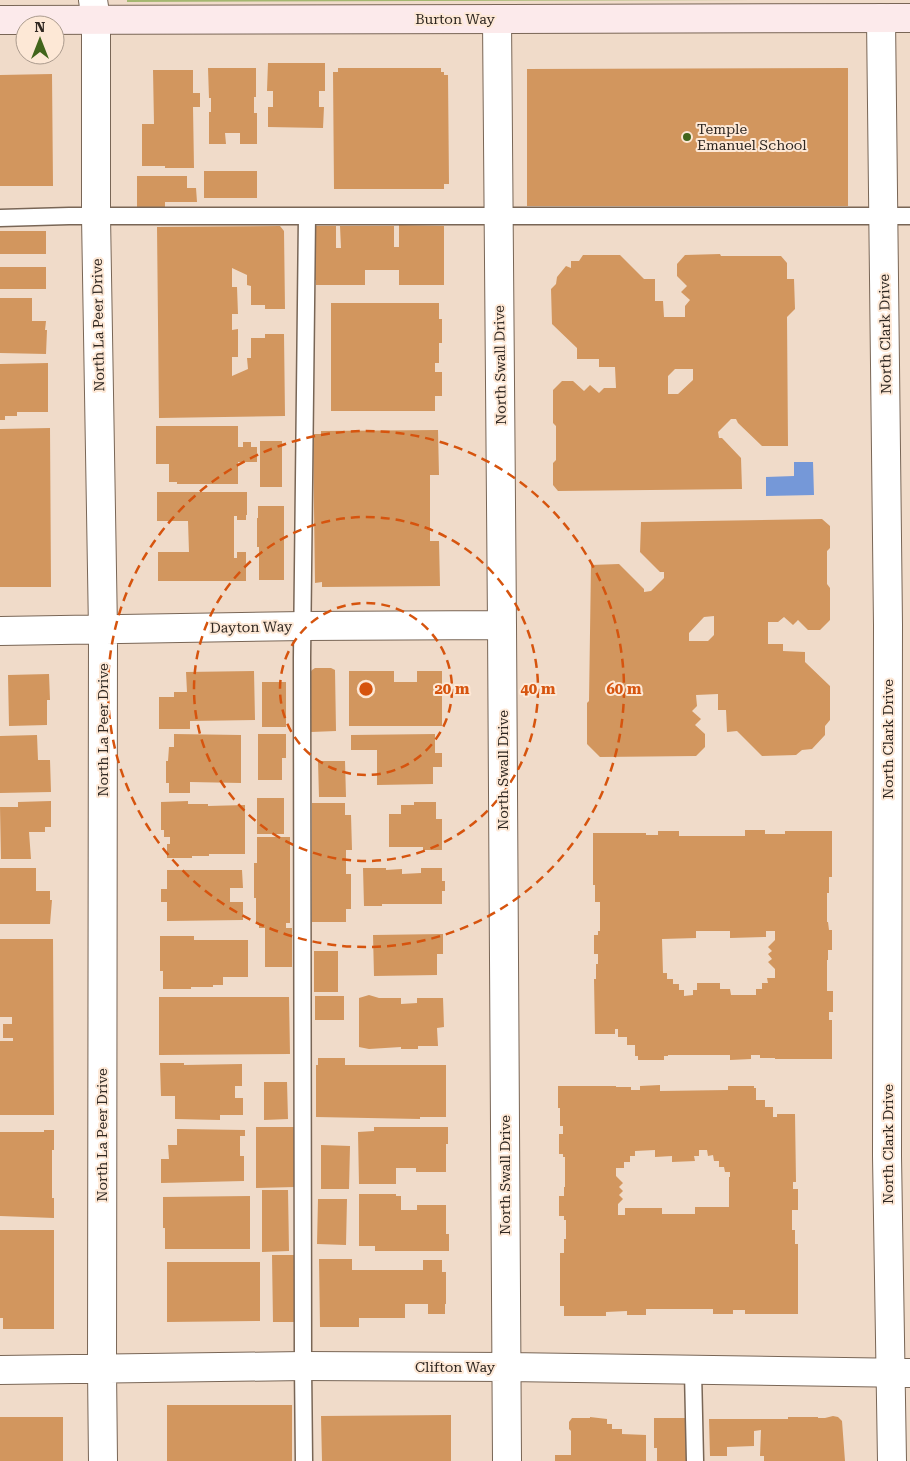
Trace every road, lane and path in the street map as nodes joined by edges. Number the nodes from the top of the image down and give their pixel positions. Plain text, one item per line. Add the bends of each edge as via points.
1 (97, 7) edge
2 (497, 18) junction
3 (881, 18) junction
4 (910, 18) edge
5 (0, 20) edge
6 (96, 216) junction
7 (308, 216) junction
8 (498, 216) junction
9 (883, 216) junction
10 (910, 216) edge
11 (0, 218) edge
12 (502, 625) junction
13 (899, 625) edge
14 (304, 626) junction
15 (103, 630) junction
16 (0, 631) edge
17 (303, 1366) junction
18 (506, 1367) junction
19 (102, 1369) junction
20 (0, 1370) edge
21 (693, 1371) junction
22 (900, 1373) edge
23 (103, 1461) edge
24 (304, 1461) edge
25 (507, 1461) edge
26 (695, 1461) edge
27 (892, 1461) edge

1 - 2 main road, Burton Way
1 - 5 main road, Burton Way
1 - 6 street, North La Peer Drive
2 - 3 main road, Burton Way
2 - 8 street, North Swall Drive
3 - 4 main road, Burton Way
3 - 9 street, North Clark Drive
6 - 7 lane
6 - 11 lane
6 - 15 street, North La Peer Drive
7 - 8 lane
7 - 14 lane
8 - 9 lane
8 - 12 street, North Swall Drive
9 - 10 lane
9 - 13 street, North Clark Drive
12 - 14 street, Dayton Way
12 - 18 street, North Swall Drive
13 - 22 street, North Clark Drive via 887,1156
14 - 15 street, Dayton Way
14 - 17 lane
15 - 16 street, Dayton Way
15 - 19 street, North La Peer Drive
17 - 18 street, Clifton Way
17 - 19 street, Clifton Way
17 - 24 lane
18 - 21 street, Clifton Way
18 - 25 street, North Swall Drive
19 - 20 street, Clifton Way
19 - 23 street, North La Peer Drive
21 - 22 street, Clifton Way
21 - 26 lane
22 - 27 street, North Clark Drive

